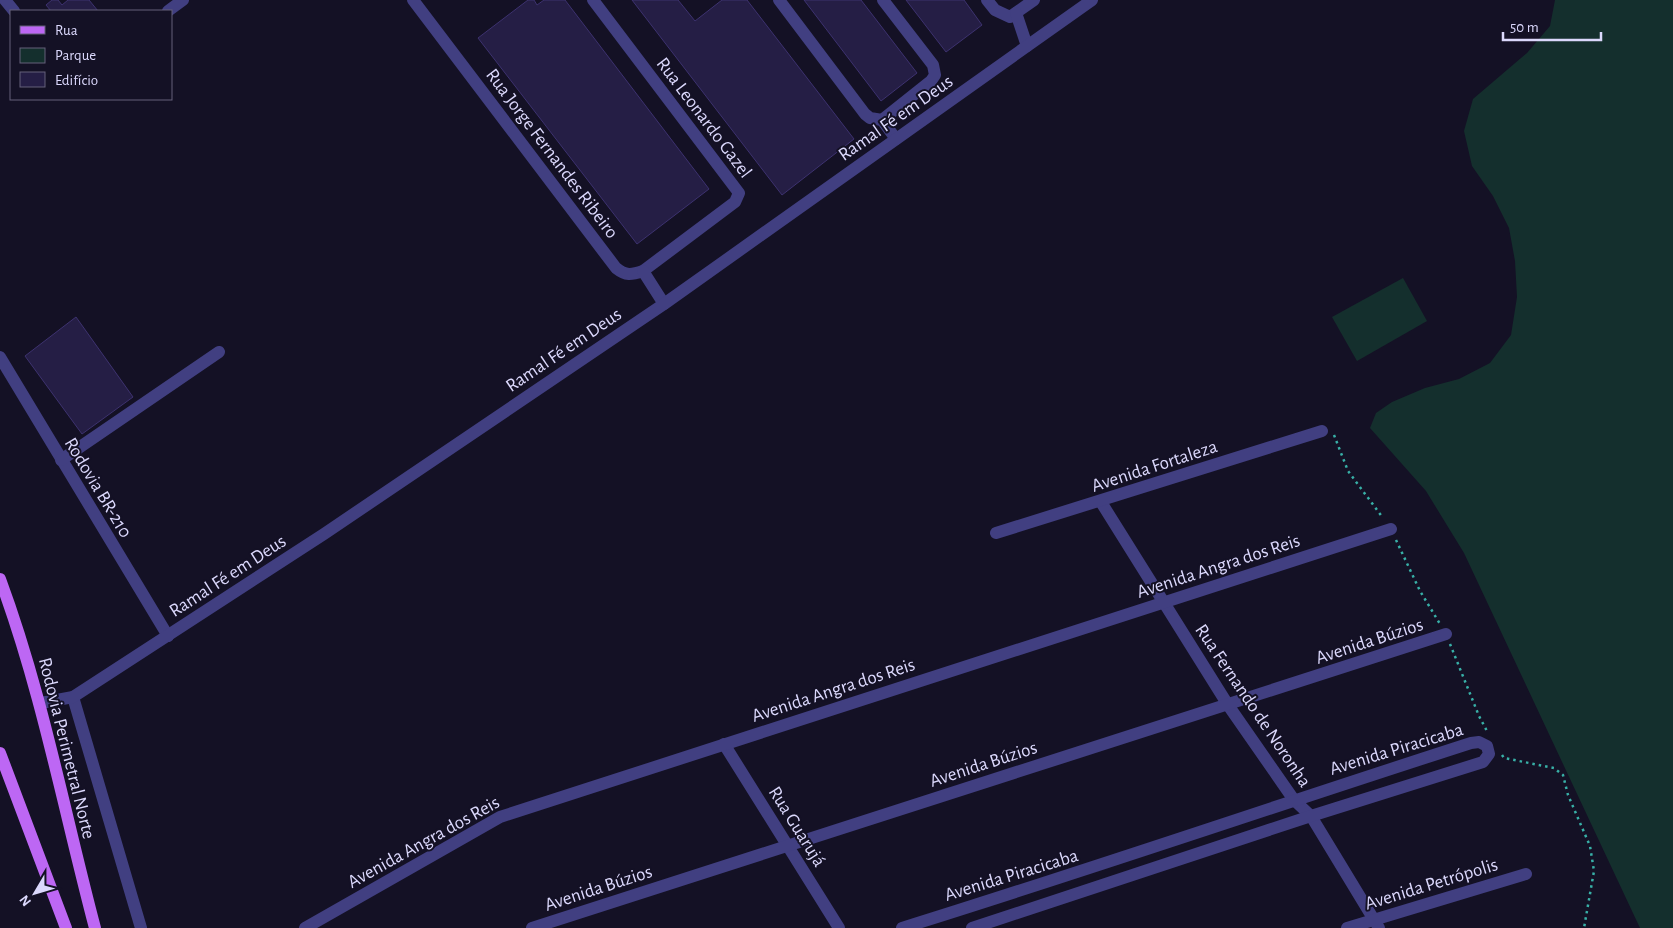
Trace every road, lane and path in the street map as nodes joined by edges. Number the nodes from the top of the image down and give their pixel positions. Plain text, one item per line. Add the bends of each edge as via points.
1 (5, 0) edge
2 (183, 0) edge
3 (413, 0) edge
4 (593, 0) edge
5 (779, 0) edge
6 (883, 0) edge
7 (987, 0) edge
8 (1034, 0) edge
9 (1092, 0) edge
10 (13, 10) edge
11 (169, 10) edge
12 (1016, 13) junction
13 (1027, 46) junction
14 (882, 120) junction
15 (896, 139) junction
16 (643, 270) junction
17 (664, 304) junction
18 (219, 352) dead end
19 (0, 357) edge
20 (1322, 431) joint
21 (61, 460) junction
22 (1101, 502) junction
23 (1391, 529) junction
24 (996, 533) dead end
25 (0, 579) edge
26 (1164, 603) junction
27 (1446, 634) junction
28 (168, 636) junction
29 (73, 698) junction
30 (41, 703) junction
31 (1228, 705) junction
32 (1490, 736) dead end
33 (724, 744) junction
34 (1499, 750) dead end
35 (0, 753) edge
36 (1294, 800) junction
37 (1311, 816) junction
38 (788, 845) junction
39 (1526, 874) dead end
40 (1376, 924) edge
41 (66, 928) edge
42 (95, 928) edge
43 (141, 928) edge
44 (307, 928) edge
45 (532, 928) edge
46 (839, 928) edge
47 (902, 928) edge
48 (972, 928) edge
49 (1347, 928) edge
50 (1584, 928) edge

1 - 10 street
2 - 11 street
3 - 16 street, Rua Jorge Fernandes Ribeiro via 616,268 632,275
4 - 16 street, Rua Leonardo Gazel via 739,193 736,202
5 - 14 street via 866,114
6 - 14 street via 934,69 935,75 932,81
7 - 12 street via 1002,16 1010,18
8 - 12 street
9 - 13 street, Ramal Fé em Deus
12 - 13 street
13 - 15 street, Ramal Fé em Deus
14 - 15 street
15 - 17 street, Ramal Fé em Deus
16 - 17 street
17 - 28 street, Ramal Fé em Deus
18 - 21 street
19 - 21 street, Rodovia BR-210
20 - 22 street, Avenida Fortaleza
20 - 23 path via 1333,433 1348,471
21 - 28 street, Rodovia BR-210
22 - 24 street, Avenida Fortaleza
22 - 26 street, Rua Fernando de Noronha
23 - 26 street, Avenida Angra dos Reis
23 - 27 path via 1420,590
25 - 30 main road, Rodovia Perimetral Norte
26 - 31 street, Rua Fernando de Noronha
26 - 33 street, Avenida Angra dos Reis
27 - 31 street, Avenida Búzios
27 - 32 path
28 - 29 street, Ramal Fé em Deus
29 - 30 street, Ramal Fé em Deus
29 - 43 street
30 - 42 main road, Rodovia Perimetral Norte
31 - 36 street, Rua Fernando de Noronha
31 - 38 street, Avenida Búzios
33 - 38 street, Rua Guarujá
33 - 44 street, Avenida Angra dos Reis via 500,817
34 - 50 path via 1504,758 1554,768 1563,775 1590,846 1594,871
35 - 41 main road
36 - 37 street, Rua Fernando de Noronha
36 - 37 street, Avenida Piracicaba via 1471,743 1487,746 1489,754 1483,762
36 - 47 street, Avenida Piracicaba via 1069,877
37 - 40 street, Rua Fernando de Noronha
37 - 48 street, Avenida Piracicaba
38 - 45 street, Avenida Búzios
38 - 46 street, Rua Guarujá
39 - 40 street, Avenida Petrópolis
40 - 49 street, Avenida Petrópolis

